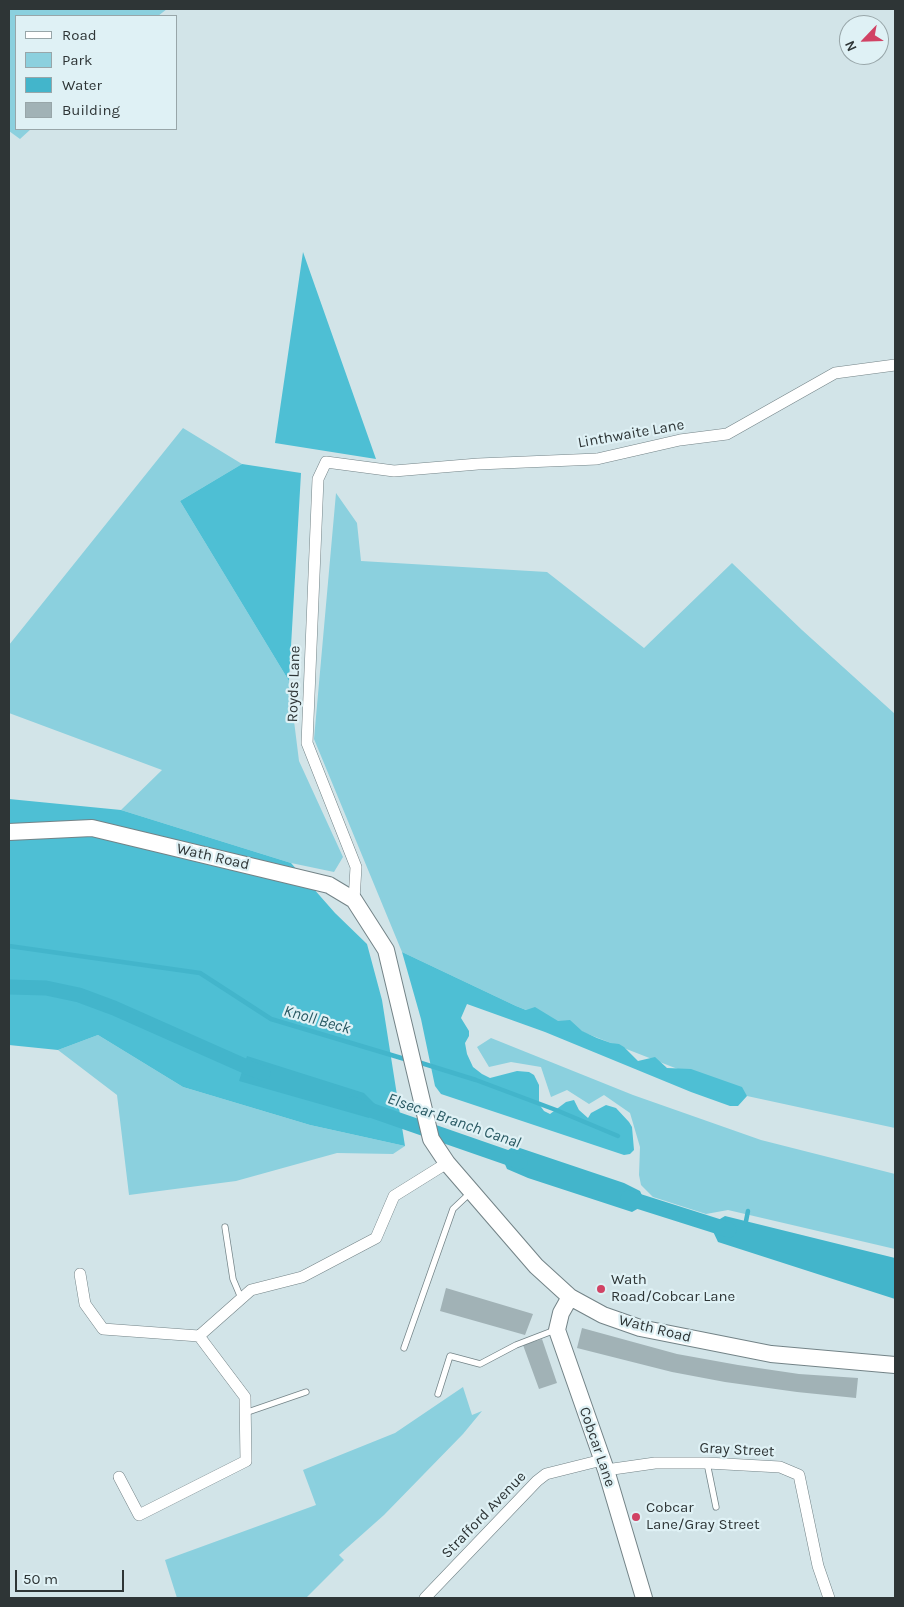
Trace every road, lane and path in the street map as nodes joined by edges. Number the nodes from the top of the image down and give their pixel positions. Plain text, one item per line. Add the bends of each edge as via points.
1 (895, 365) edge
2 (326, 462) joint
3 (9, 832) edge
4 (354, 900) junction
5 (447, 1163) junction
6 (472, 1192) junction
7 (224, 1227) dead end
8 (80, 1274) dead end
9 (240, 1298) junction
10 (570, 1298) junction
11 (557, 1330) junction
12 (199, 1336) junction
13 (404, 1348) dead end
14 (895, 1365) edge
15 (306, 1392) dead end
16 (438, 1394) dead end
17 (245, 1413) junction
18 (707, 1462) junction
19 (604, 1465) junction
20 (119, 1477) dead end
21 (716, 1507) dead end
22 (425, 1598) edge
23 (644, 1598) edge
24 (829, 1598) edge

1 - 2 street, Linthwaite Lane via 835,373 728,434 680,440 597,459 394,471
2 - 4 street, Royds Lane via 318,479 307,743 356,867
3 - 4 main road, Wath Road via 92,828 329,885
4 - 5 main road, Wath Road via 386,950 431,1139
5 - 6 main road, Wath Road
5 - 9 street via 394,1196 376,1238 302,1277 251,1290
6 - 10 main road, Wath Road via 536,1266
6 - 13 lane via 453,1209
7 - 9 lane via 233,1279
8 - 12 street via 85,1304 103,1329
9 - 12 street
10 - 11 main road
10 - 14 main road, Wath Road via 603,1315 640,1328 770,1354
11 - 16 lane via 516,1345 480,1364 450,1356
11 - 19 main road, Cobcar Lane
12 - 17 street via 245,1398
15 - 17 lane
17 - 20 street via 246,1461 139,1515
18 - 19 street, Gray Street
18 - 21 lane
18 - 24 street, Gray Street via 780,1467 799,1475 818,1566
19 - 22 street, Strafford Avenue via 546,1474
19 - 23 main road, Cobcar Lane

